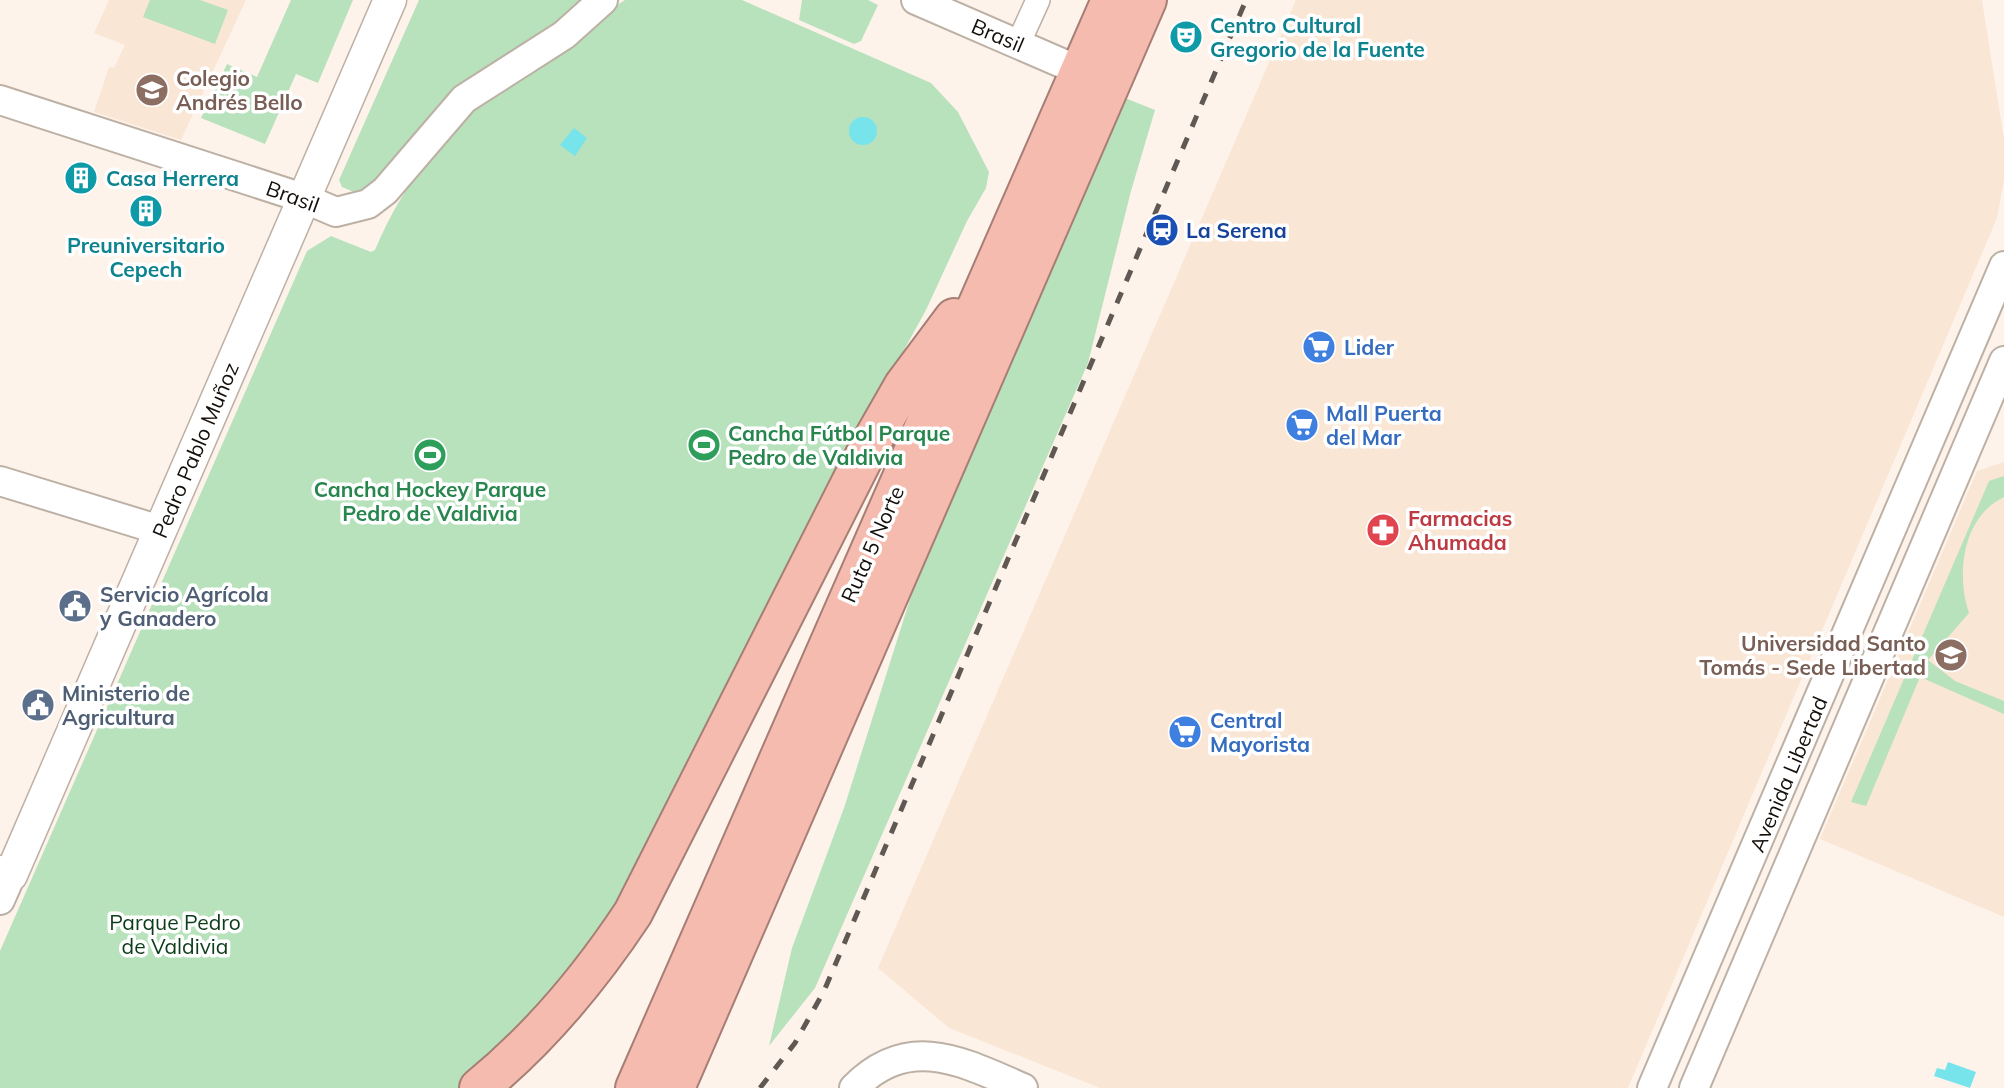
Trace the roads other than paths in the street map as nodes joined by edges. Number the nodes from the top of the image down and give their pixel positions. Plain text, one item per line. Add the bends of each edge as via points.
1 (390, 0) edge
2 (603, 0) edge
3 (916, 0) edge
4 (1038, 0) edge
5 (1111, 0) edge
6 (1147, 0) edge
7 (1018, 44) junction
8 (1080, 71) junction
9 (0, 100) edge
10 (303, 198) junction
11 (2004, 266) edge
12 (990, 274) junction
13 (2004, 361) edge
14 (1950, 397) junction
15 (1994, 416) edge
16 (0, 481) edge
17 (160, 530) junction
18 (4, 882) edge
19 (658, 1080) edge
20 (479, 1088) edge
21 (854, 1088) edge
22 (1023, 1088) edge
23 (1652, 1088) edge
24 (1694, 1088) edge

1 - 10 main road, Pedro Pablo Muñoz
2 - 10 street, Brasil via 564,34 464,99 385,191 368,204 336,212
3 - 7 street, Brasil
4 - 7 street
5 - 8 highway, Ruta 5 Norte
6 - 19 highway, Ruta 5 Norte
7 - 8 street, Brasil
8 - 12 highway, Ruta 5 Norte
9 - 10 street, Brasil
10 - 17 main road, Pedro Pablo Muñoz
11 - 14 street, Avenida Libertad
12 - 19 highway, Ruta 5 Norte
12 - 20 highway via 923,358 872,441 632,913 582,985
13 - 15 street, Avenida Libertad
14 - 15 street
14 - 23 street, Avenida Libertad
15 - 24 street, Avenida Libertad
16 - 17 street
17 - 18 main road, Pedro Pablo Muñoz
21 - 22 street via 884,1066 923,1055 941,1055

